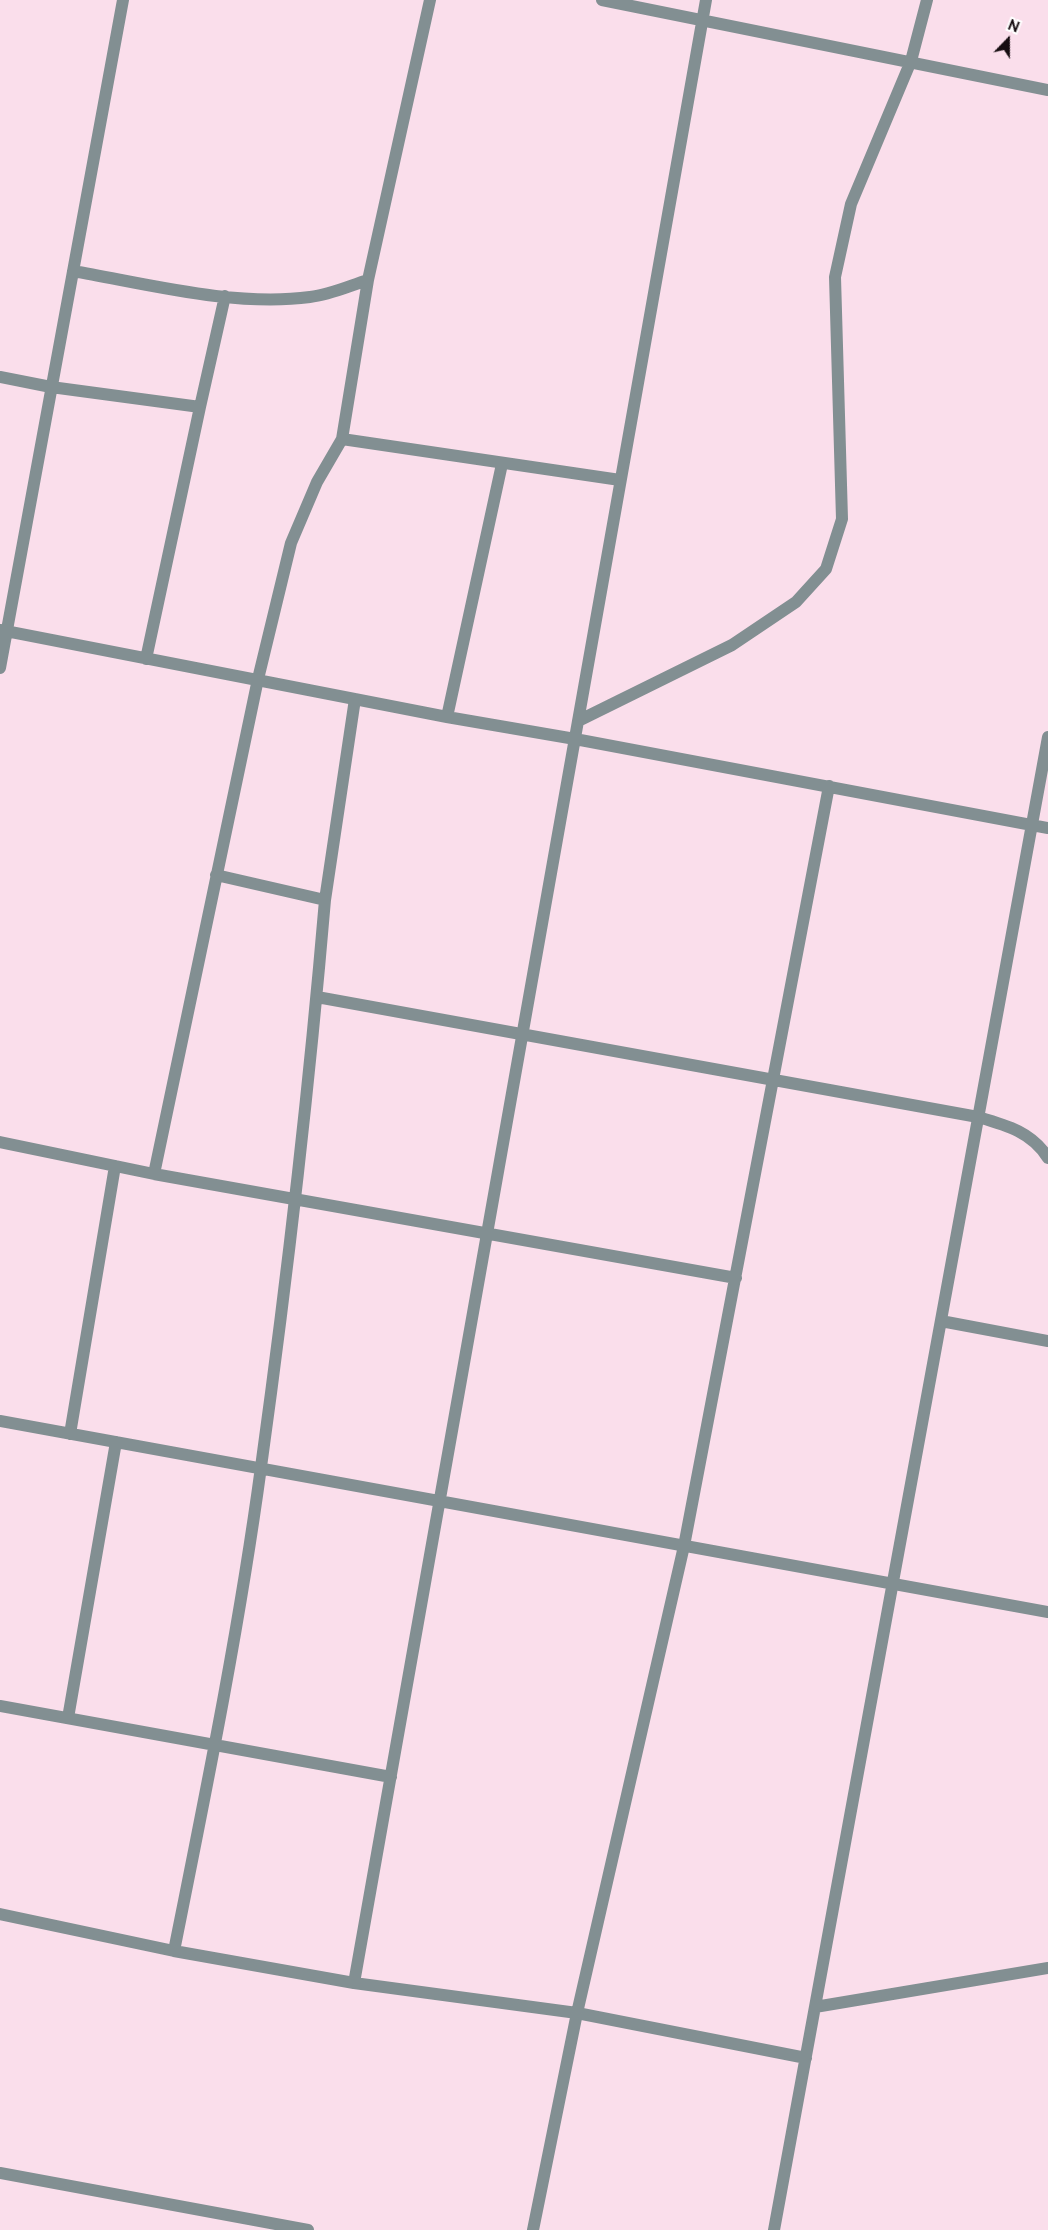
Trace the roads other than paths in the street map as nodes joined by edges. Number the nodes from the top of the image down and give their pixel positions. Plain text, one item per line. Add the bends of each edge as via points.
1 (123, 0) edge
2 (430, 0) edge
3 (602, 0) edge
4 (706, 0) edge
5 (926, 0) edge
6 (702, 20) junction
7 (911, 61) junction
8 (1048, 90) edge
9 (73, 271) junction
10 (368, 280) junction
11 (225, 296) junction
12 (0, 377) edge
13 (51, 387) junction
14 (200, 407) junction
15 (342, 439) junction
16 (502, 464) junction
17 (620, 480) junction
18 (3, 631) edge
19 (146, 659) junction
20 (0, 668) edge
21 (258, 679) junction
22 (355, 699) junction
23 (447, 717) junction
24 (578, 721) junction
25 (1048, 737) edge
26 (575, 739) junction
27 (829, 786) junction
28 (1032, 825) junction
29 (1048, 828) edge
30 (216, 875) junction
31 (326, 900) junction
32 (317, 997) junction
33 (522, 1035) junction
34 (774, 1080) junction
35 (978, 1117) junction
36 (0, 1142) edge
37 (1048, 1158) edge
38 (115, 1166) junction
39 (154, 1174) junction
40 (295, 1198) junction
41 (487, 1233) junction
42 (736, 1278) junction
43 (941, 1321) junction
44 (1048, 1341) edge
45 (0, 1421) edge
46 (70, 1434) junction
47 (116, 1442) junction
48 (261, 1469) junction
49 (439, 1501) junction
50 (684, 1546) junction
51 (893, 1584) junction
52 (1048, 1612) edge
53 (0, 1706) edge
54 (68, 1718) junction
55 (214, 1747) junction
56 (391, 1777) junction
57 (0, 1914) edge
58 (174, 1951) junction
59 (1048, 1968) edge
60 (354, 1983) junction
61 (815, 2007) junction
62 (577, 2013) junction
63 (806, 2058) junction
64 (0, 2173) edge
65 (308, 2230) edge
66 (533, 2230) edge
67 (774, 2230) edge

1 - 9 street
2 - 10 street
3 - 6 street
4 - 6 street
5 - 7 street
6 - 7 street
6 - 17 street
7 - 8 street
7 - 24 street via 851,204 835,277 842,519 826,569 796,602 732,644
9 - 11 street
9 - 13 street
10 - 11 street via 311,297
10 - 15 street
11 - 14 street
12 - 13 street
13 - 14 street
13 - 18 street
14 - 19 street
15 - 16 street
15 - 21 street via 317,482 291,543
16 - 17 street
16 - 23 street
17 - 24 street
18 - 19 street
18 - 20 street
19 - 21 street
21 - 22 street
21 - 30 street
22 - 23 street
22 - 31 street
23 - 26 street
24 - 26 street
25 - 28 street
26 - 27 street
26 - 33 street
27 - 28 street
27 - 34 street
28 - 29 street
28 - 35 street
30 - 31 street
30 - 39 street
31 - 32 street
32 - 33 street
32 - 40 street
33 - 34 street
33 - 41 street
34 - 35 street
34 - 42 street
35 - 37 street via 1019,1129
35 - 43 street
36 - 38 street
38 - 39 street
38 - 46 street
39 - 40 street
40 - 41 street
40 - 48 street
41 - 42 street
41 - 49 street
42 - 50 street
43 - 44 street
43 - 51 street
45 - 46 street
46 - 47 street
47 - 48 street
47 - 54 street
48 - 49 street
48 - 55 street
49 - 50 street
49 - 56 street
50 - 51 street
50 - 62 street
51 - 52 street
51 - 61 street
53 - 54 street
54 - 55 street
55 - 56 street
55 - 58 street
56 - 60 street
57 - 58 street
58 - 60 street
59 - 61 street
60 - 62 street
61 - 63 street
62 - 63 street
62 - 66 street
63 - 67 street
64 - 65 street

